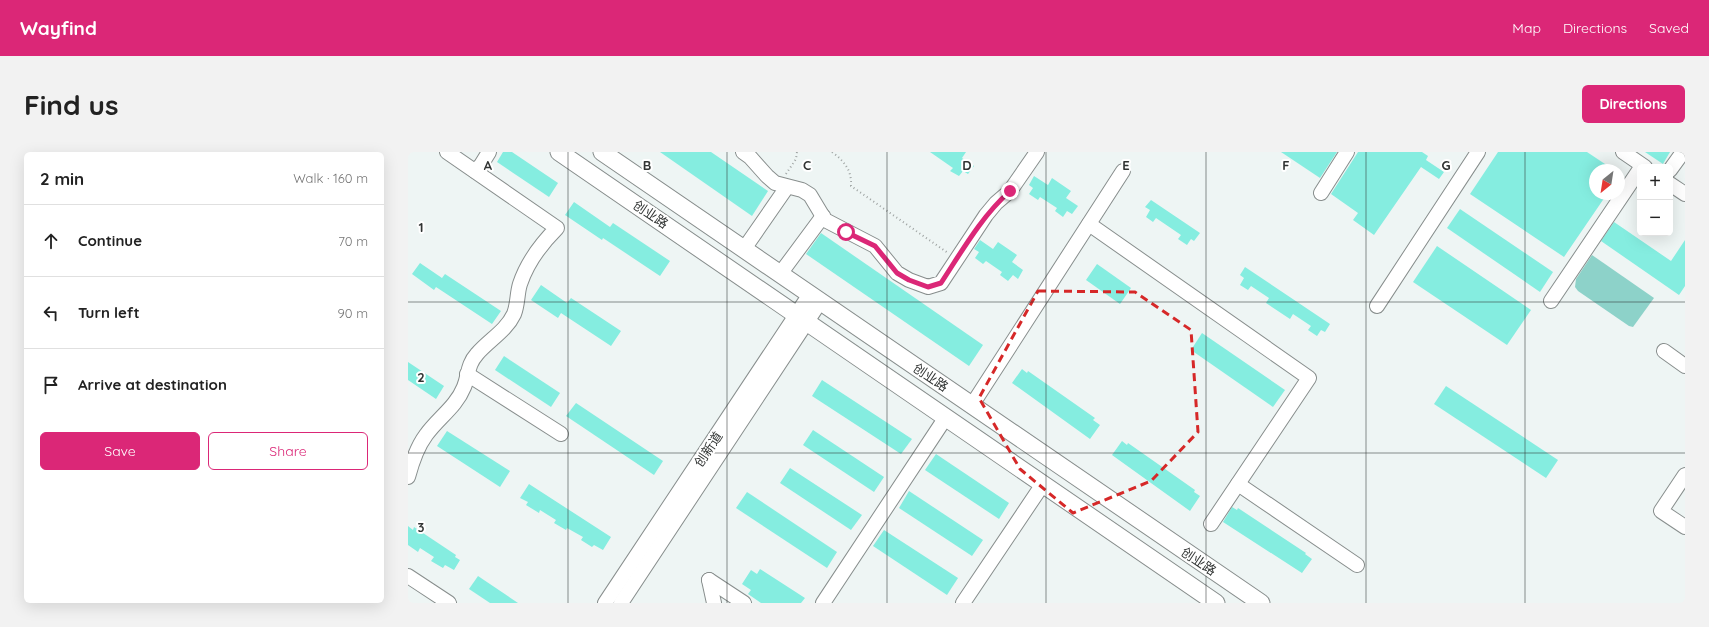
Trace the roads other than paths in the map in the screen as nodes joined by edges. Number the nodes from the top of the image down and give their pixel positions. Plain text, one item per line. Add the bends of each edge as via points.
1 (489, 152) edge
2 (560, 152) edge
3 (602, 152) edge
4 (743, 152) edge
5 (1038, 152) edge
6 (1347, 152) edge
7 (1478, 152) edge
8 (1623, 152) edge
9 (1683, 152) edge
10 (453, 154) edge
11 (1638, 164) edge
12 (1673, 166) edge
13 (475, 171) junction
14 (1123, 171) dead end
15 (1637, 174) edge
16 (783, 186) junction
17 (1673, 186) edge
18 (1321, 193) dead end
19 (1685, 194) edge
20 (822, 216) junction
21 (1089, 224) junction
22 (744, 249) junction
23 (780, 274) junction
24 (815, 298) junction
25 (1551, 301) dead end
26 (1377, 306) dead end
27 (802, 318) junction
28 (1664, 352) dead end
29 (1685, 366) edge
30 (467, 374) junction
31 (972, 405) junction
32 (946, 417) junction
33 (560, 434) dead end
34 (1685, 475) edge
35 (408, 476) edge
36 (1043, 484) junction
37 (1238, 484) junction
38 (1211, 524) dead end
39 (1685, 527) edge
40 (1357, 565) dead end
41 (408, 576) edge
42 (449, 603) edge
43 (606, 603) edge
44 (621, 603) edge
45 (714, 603) edge
46 (744, 603) edge
47 (823, 603) edge
48 (962, 603) edge
49 (1216, 603) edge
50 (1261, 603) edge

1 - 13 street
2 - 27 main road, 创业路
3 - 22 main road, 创业路
4 - 16 street via 767,176
5 - 20 street via 1010,191 986,215 941,283 928,287 897,273 875,246 833,225
6 - 18 street
7 - 26 street
8 - 11 street
9 - 12 street
10 - 13 street
13 - 30 street via 557,228 545,240 528,267 520,284 517,305 511,318 478,353 471,362
14 - 21 street
15 - 25 street
16 - 20 street via 802,190 810,195
16 - 22 street
17 - 19 street
20 - 23 street
21 - 31 street
21 - 37 street via 1309,378
22 - 23 main road, 创业路
23 - 24 main road, 创业路
24 - 27 street, 创新道
24 - 31 main road, 创业路
27 - 32 main road, 创业路
27 - 43 street, 创新道
27 - 44 street, 创新道
28 - 29 street
30 - 33 street
30 - 35 street via 464,387 457,399 417,449
31 - 50 main road, 创业路
32 - 36 main road, 创业路
32 - 47 street
34 - 39 street via 1661,511
36 - 48 street
36 - 49 main road, 创业路
37 - 38 street
37 - 40 street
41 - 42 street
45 - 46 street via 709,580

